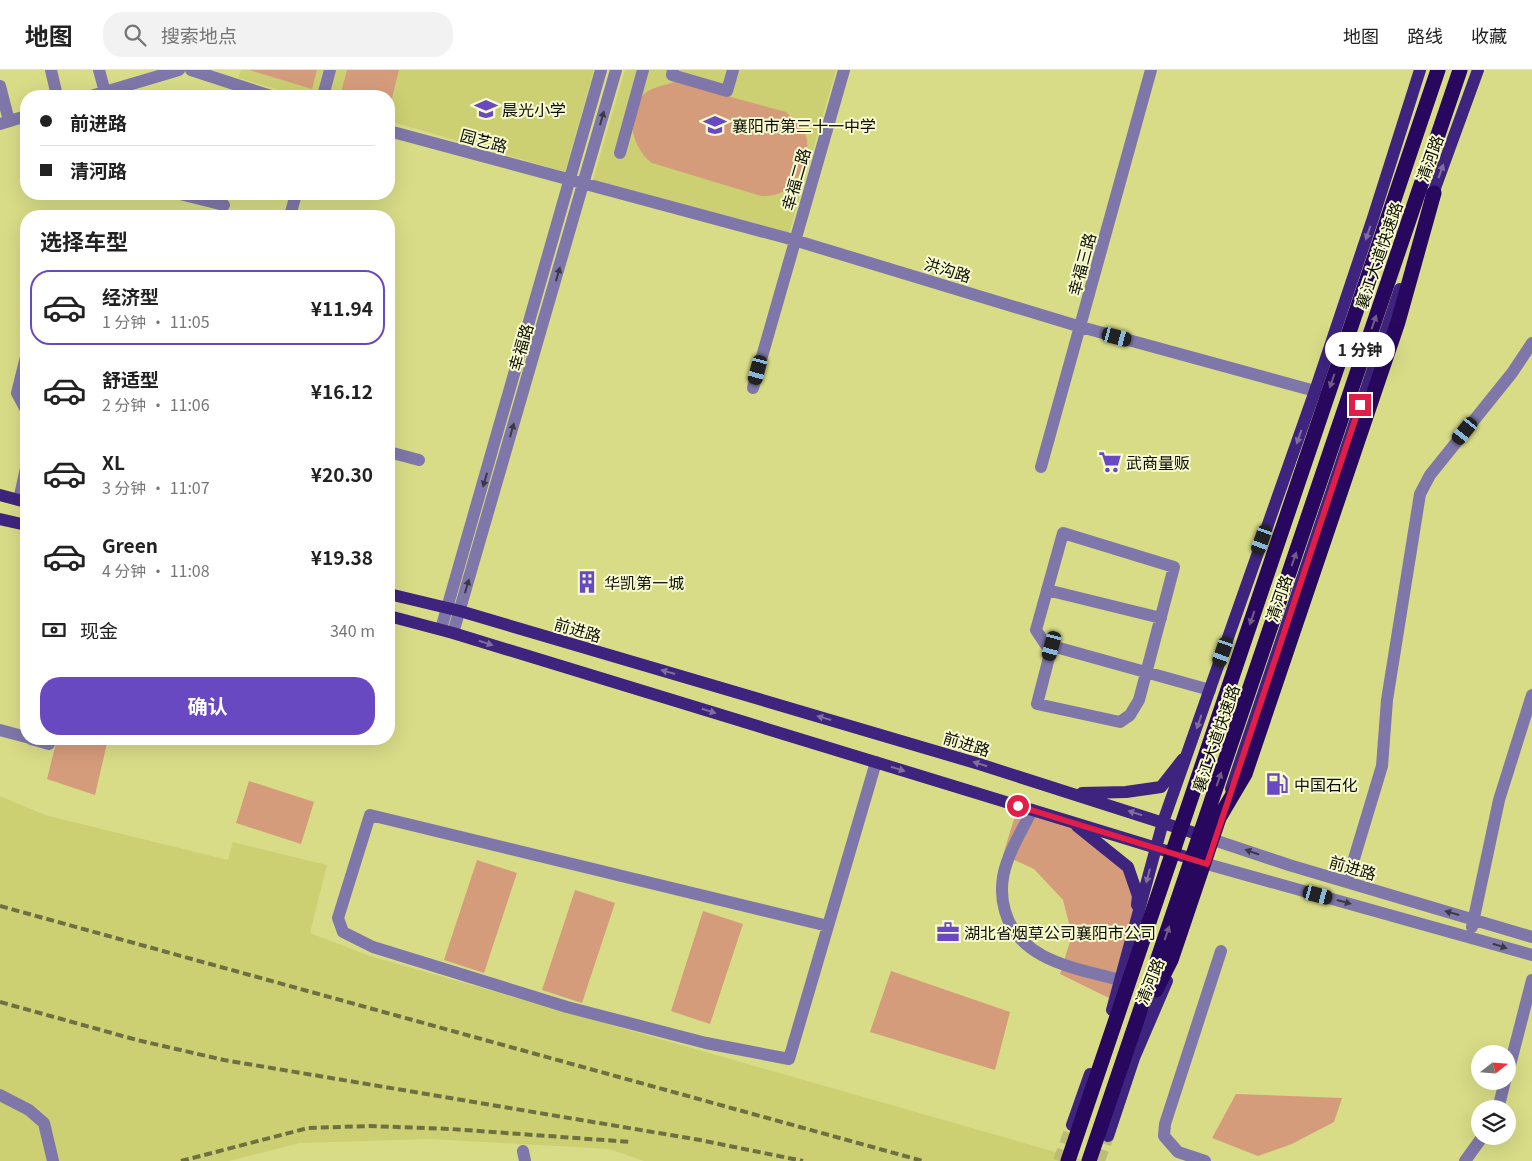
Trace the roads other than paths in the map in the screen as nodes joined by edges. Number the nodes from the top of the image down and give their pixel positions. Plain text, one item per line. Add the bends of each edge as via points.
1 (51, 70) edge
2 (99, 70) edge
3 (179, 70) edge
4 (191, 70) edge
5 (330, 70) edge
6 (601, 70) edge
7 (616, 70) edge
8 (643, 70) edge
9 (673, 70) edge
10 (733, 70) edge
11 (844, 70) edge
12 (1151, 70) edge
13 (1420, 70) edge
14 (1428, 70) edge
15 (1438, 70) edge
16 (1460, 70) edge
17 (1478, 70) edge
18 (0, 86) edge
19 (56, 90) edge
20 (104, 90) edge
21 (117, 90) edge
22 (253, 90) edge
23 (325, 90) edge
24 (20, 118) edge
25 (5, 122) edge
26 (395, 133) edge
27 (620, 153) dead end
28 (578, 182) junction
29 (1434, 192) junction
30 (202, 200) edge
31 (224, 206) dead end
32 (794, 240) junction
33 (1380, 240) junction
34 (1081, 327) junction
35 (1532, 343) edge
36 (20, 381) edge
37 (753, 388) dead end
38 (1315, 391) junction
39 (20, 399) edge
40 (395, 454) edge
41 (420, 460) dead end
42 (1041, 466) dead end
43 (0, 495) edge
44 (20, 500) edge
45 (0, 519) edge
46 (20, 524) edge
47 (1047, 590) junction
48 (395, 595) edge
49 (454, 610) junction
50 (395, 618) edge
51 (1161, 618) junction
52 (447, 631) junction
53 (1052, 646) junction
54 (1147, 672) junction
55 (1210, 690) junction
56 (1532, 695) edge
57 (0, 730) edge
58 (20, 735) edge
59 (1190, 749) junction
60 (876, 762) junction
61 (1071, 793) junction
62 (1032, 810) junction
63 (1071, 822) junction
64 (1163, 822) junction
65 (1214, 840) junction
66 (1156, 848) junction
67 (1207, 864) junction
68 (1347, 882) junction
69 (1473, 920) junction
70 (828, 926) junction
71 (1470, 936) junction
72 (1532, 937) edge
73 (1130, 942) junction
74 (1221, 952) dead end
75 (1532, 955) edge
76 (1120, 980) junction
77 (1532, 980) edge
78 (1130, 1042) junction
79 (1515, 1045) edge
80 (0, 1095) edge
81 (1072, 1125) tunnel mouth
82 (1108, 1136) tunnel mouth
83 (1476, 1145) edge
84 (53, 1161) edge
85 (1068, 1161) edge
86 (1089, 1161) edge
87 (1205, 1161) edge
88 (1464, 1161) edge

1 - 19 street
2 - 20 street
3 - 21 street
4 - 22 street
5 - 23 street
6 - 28 street, 幸福路
28 -> 7 street, 幸福路
8 - 27 street
9 - 10 street via 672,75 727,91
11 - 32 street, 幸福二路
12 - 34 street, 幸福三路
13 -> 38 main road, 清河路
14 - 33 highway via 1394,174
15 - 33 highway, 襄江大道快速路
78 -> 16 highway, 襄江大道快速路
29 -> 17 main road, 清河路
18 - 25 street
24 - 25 street
26 - 28 street, 园艺路
28 - 32 street, 洪沟路
28 - 49 street, 幸福路
29 - 65 main road, 清河路
29 - 78 highway via 1398,322 1245,774 1219,818 1171,960
30 - 31 street
32 - 34 street, 洪沟路
32 - 37 street, 幸福二路
33 -> 85 highway, 襄江大道快速路
34 - 38 street, 洪沟路
34 - 42 street, 幸福三路
35 - 68 street via 1512,373 1430,475 1420,494 1387,700 1382,766
36 - 39 street via 17,393
38 -> 55 main road, 清河路
40 - 41 street
43 - 44 main road
45 - 46 main road
47 - 51 street
47 - 51 street via 1063,533 1174,567
47 - 53 street via 1036,630 1046,645
48 - 49 main road, 前进路
49 - 52 street, 幸福路
61 -> 49 main road, 前进路
50 - 52 main road
51 - 54 street
52 -> 60 main road
53 - 54 street
53 - 54 street via 1037,704 1120,722 1130,715 1140,700
54 - 55 street
55 -> 59 main road, 清河路
56 - 69 street via 1498,800
57 - 58 street
59 - 61 main road via 1161,787 1126,792
59 - 64 main road, 清河路
60 -> 62 main road
60 - 70 street
64 -> 61 main road, 前进路
62 - 63 main road
62 - 76 street via 1007,862 1000,894 1008,923 1014,934 1032,950 1064,965
63 - 66 main road
63 - 73 main road via 1128,867 1138,896
64 - 65 main road, 前进路
64 - 66 main road, 清河路
65 - 67 main road, 清河路
68 -> 65 street, 前进路
66 - 67 main road
66 -> 73 main road, 清河路
67 -> 71 street
67 - 82 main road, 清河路 via 1174,964 1134,1058
69 -> 68 street, 前进路
69 - 71 street
69 - 72 street, 前进路
70 - 70 street via 790,1059 706,1042 576,1009 373,947 343,932 338,918 370,815
71 -> 75 street
73 - 76 main road, 清河路
74 - 87 street via 1165,1124 1164,1136 1178,1152
76 - 81 main road, 清河路
77 - 79 street
78 - 86 highway, 襄江大道快速路
80 - 84 street via 44,1122
83 - 88 street

